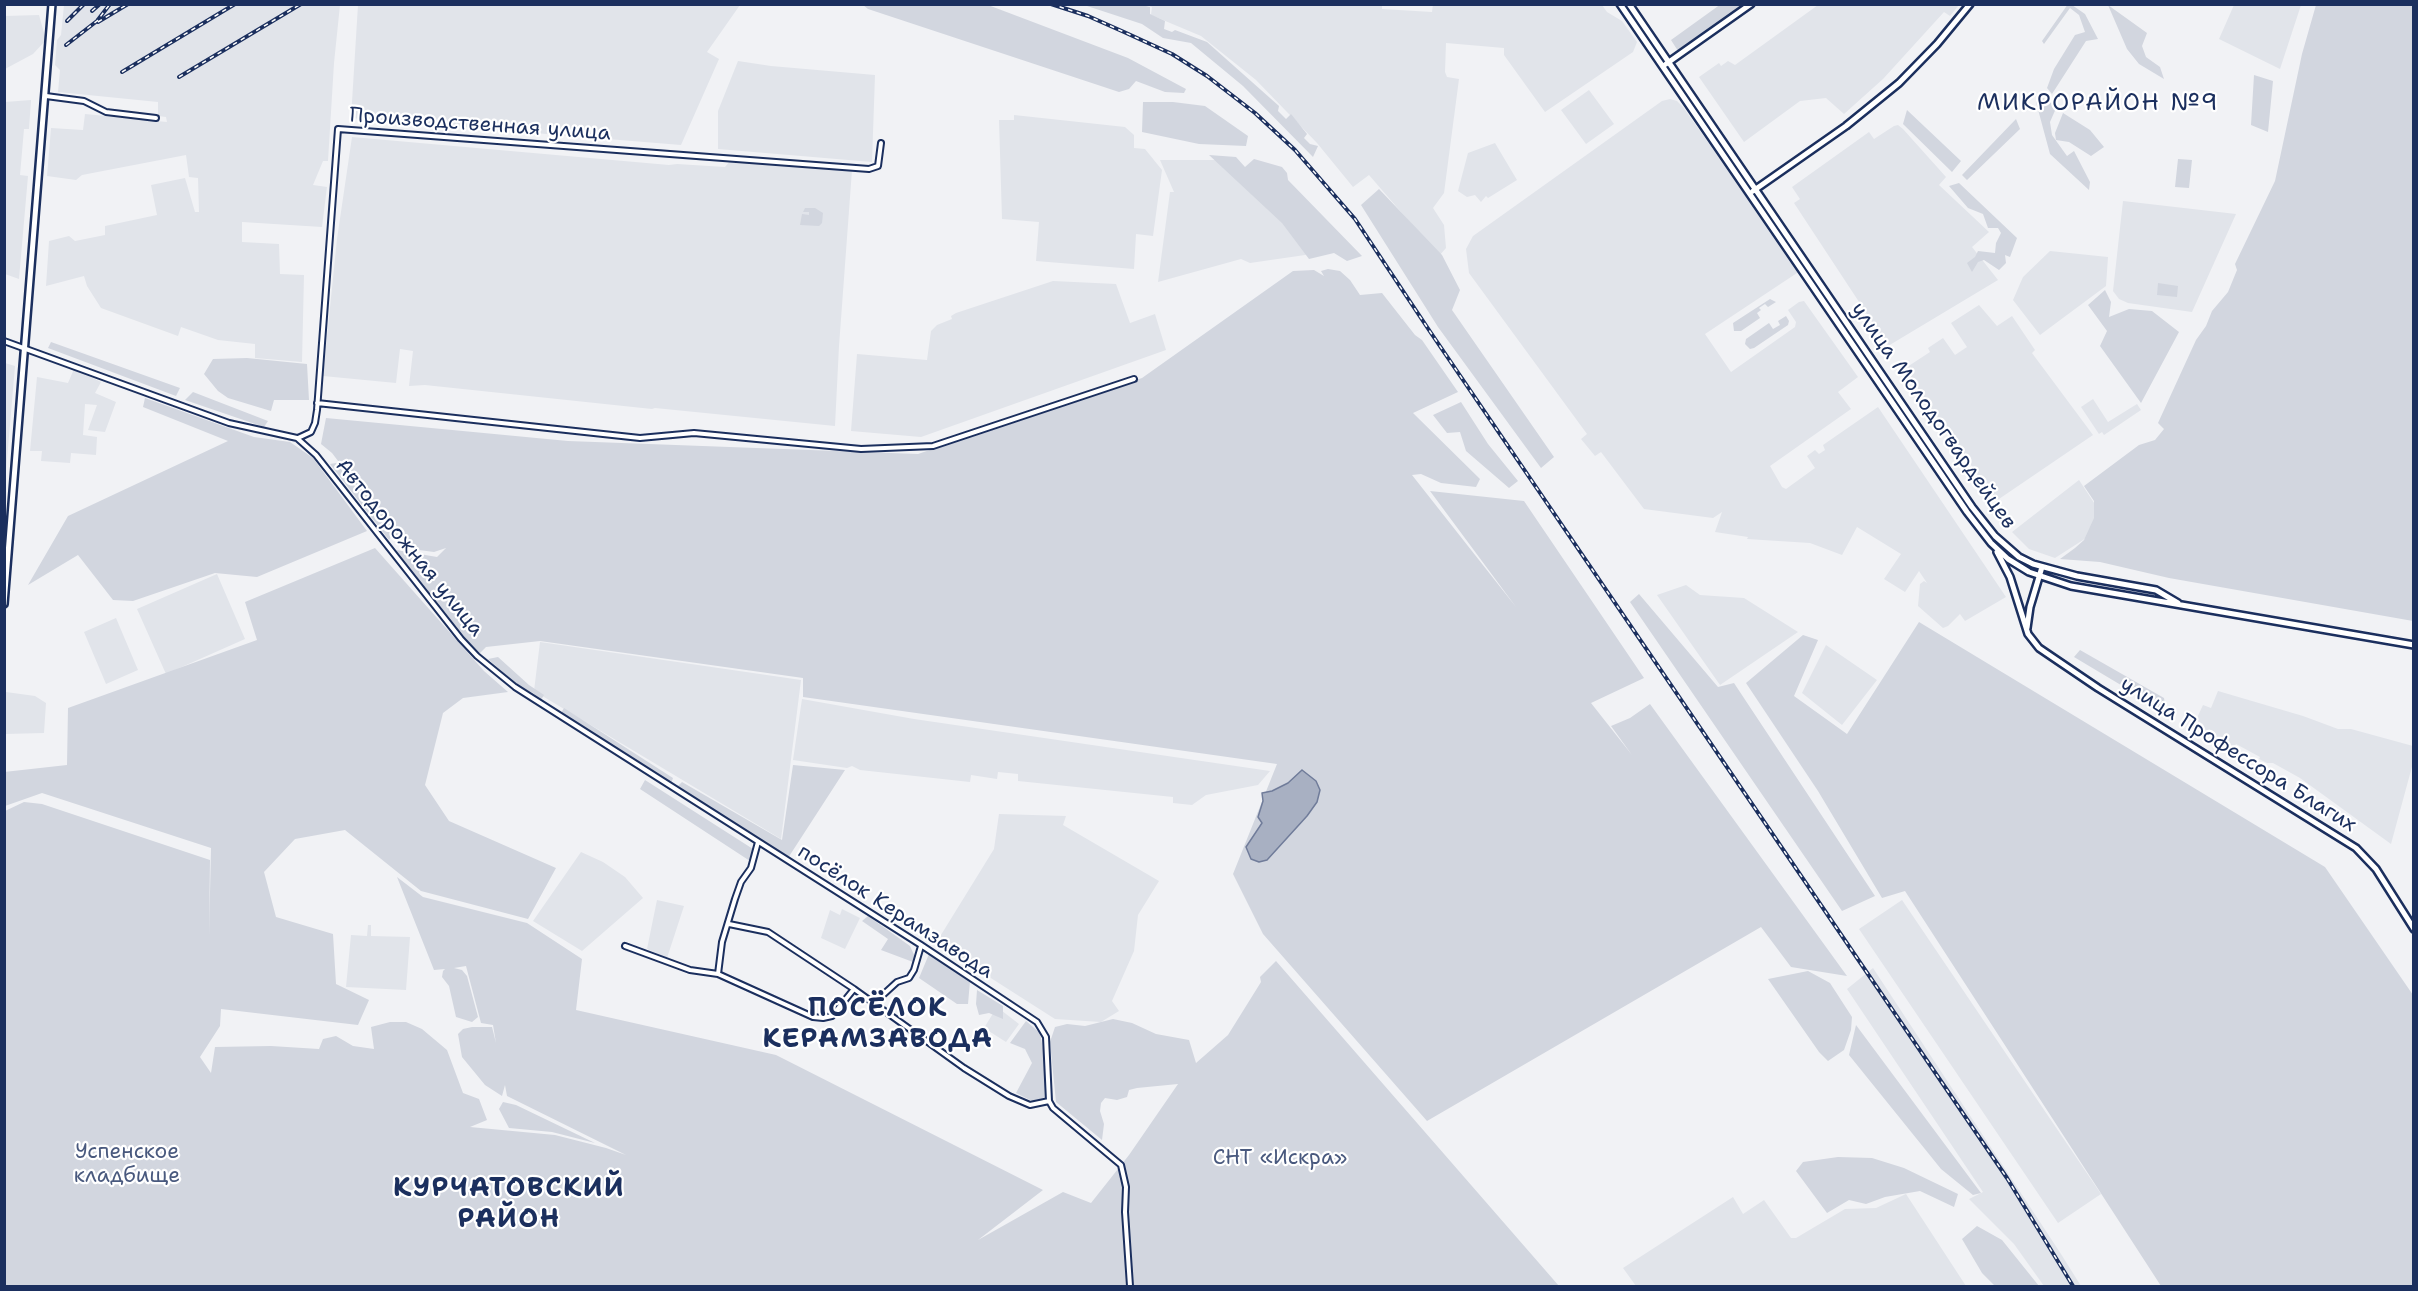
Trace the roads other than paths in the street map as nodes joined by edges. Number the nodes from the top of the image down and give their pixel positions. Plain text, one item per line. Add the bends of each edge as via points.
1 (52, 4) edge
2 (1620, 4) edge
3 (1629, 4) edge
4 (1751, 4) edge
5 (1970, 4) edge
6 (1654, 41) junction
7 (1648, 46) junction
8 (1668, 63) junction
9 (1662, 67) junction
10 (46, 96) junction
11 (156, 118) dead end
12 (881, 142) dead end
13 (1752, 192) junction
14 (4, 340) edge
15 (26, 349) junction
16 (1875, 371) junction
17 (1134, 379) dead end
18 (317, 403) junction
19 (297, 438) junction
20 (11, 520) junction
21 (4, 524) edge
22 (1991, 543) junction
23 (2042, 567) junction
24 (2040, 576) junction
25 (4, 604) edge
26 (2182, 605) junction
27 (2027, 630) junction
28 (2414, 645) edge
29 (758, 842) junction
30 (729, 924) junction
31 (2414, 929) edge
32 (921, 945) junction
33 (625, 946) dead end
34 (718, 974) junction
35 (854, 989) junction
36 (873, 1004) junction
37 (1049, 1101) junction
38 (1130, 1287) edge

1 - 10 main road
2 - 7 main road, улица Молодогвардейцев
3 - 6 main road, улица Молодогвардейцев
4 - 8 main road
5 - 13 main road via 1899,83
6 - 7 main road
6 - 8 main road, улица Молодогвардейцев
7 - 9 main road, улица Молодогвардейцев
8 - 9 main road
8 - 13 main road, улица Молодогвардейцев
9 - 13 main road, улица Молодогвардейцев
10 - 11 street via 84,101 106,112
10 - 15 main road
12 - 18 street, Производственная улица via 878,166 869,169 338,129
13 - 16 main road, улица Молодогвардейцев
14 - 15 street
15 - 19 street via 230,423
15 - 20 main road
16 - 22 main road, улица Молодогвардейцев
16 - 23 main road, улица Молодогвардейцев via 1983,522 2019,557
17 - 18 street via 933,446 872,449 704,433 640,438
18 - 19 street, Производственная улица via 310,432
19 - 29 street, Автодорожная улица via 316,455 477,656 535,701
20 - 21 street
20 - 25 main road
22 - 24 main road, улица Молодогвардейцев via 2015,565
22 - 27 main road, улица Профессора Благих via 2010,577
23 - 24 main road
23 - 26 main road, улица Молодогвардейцев via 2156,590
24 - 26 main road, улица Молодогвардейцев via 2071,586
24 - 27 main road
26 - 28 main road
27 - 31 main road, улица Профессора Благих via 2039,648 2059,663 2356,848 2376,869
29 - 30 street
29 - 32 street, посёлок Керамзавода
30 - 34 street
30 - 35 street via 768,933
32 - 36 street via 909,978 897,982
32 - 37 street, посёлок Керамзавода via 1042,1027 1046,1037
33 - 34 street via 690,970
34 - 35 street via 813,1017 832,1016
35 - 36 street
36 - 37 street via 1009,1096 1030,1105
37 - 38 street via 1121,1166 1126,1188

